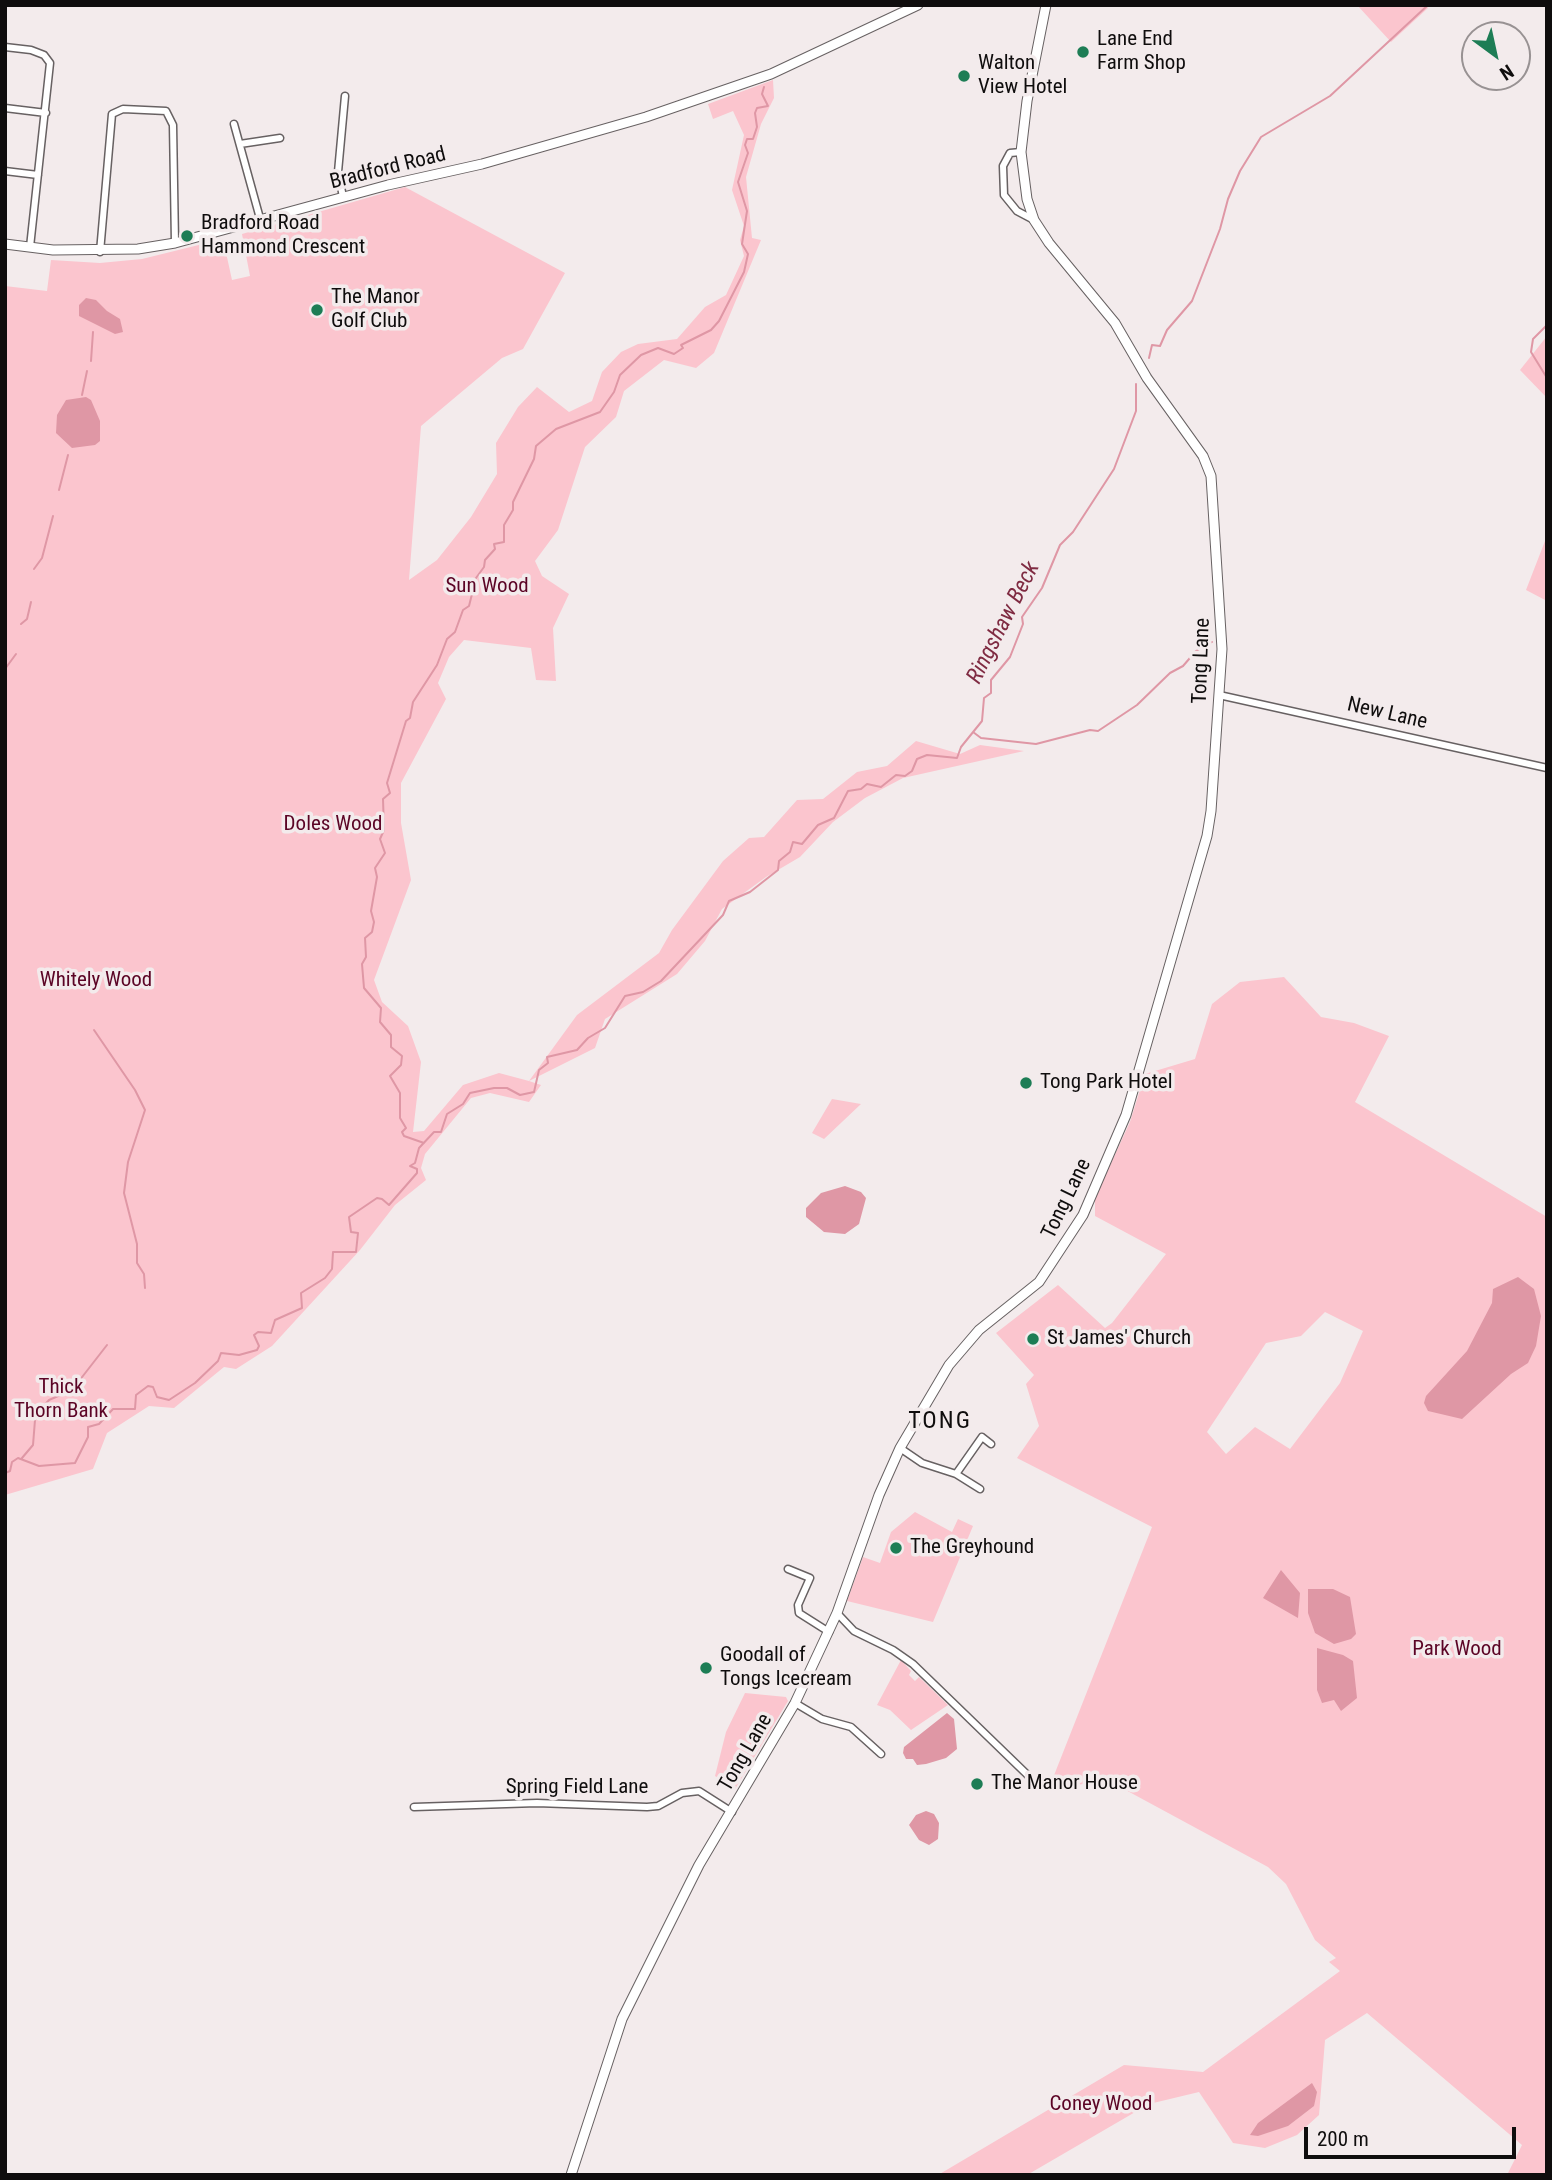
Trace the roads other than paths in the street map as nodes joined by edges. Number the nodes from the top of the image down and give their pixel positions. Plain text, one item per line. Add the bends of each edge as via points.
1 (918, 5) edge
2 (1046, 5) edge
3 (5, 47) edge
4 (345, 96) dead end
5 (5, 108) edge
6 (46, 113) junction
7 (233, 124) dead end
8 (280, 138) dead end
9 (240, 144) junction
10 (1021, 152) junction
11 (5, 171) edge
12 (38, 175) junction
13 (343, 197) junction
14 (1034, 220) junction
15 (261, 222) junction
16 (175, 243) junction
17 (5, 244) edge
18 (30, 247) junction
19 (100, 252) junction
20 (1219, 695) junction
21 (1547, 768) edge
22 (991, 1444) dead end
23 (900, 1448) junction
24 (956, 1474) junction
25 (980, 1489) dead end
26 (788, 1569) dead end
27 (836, 1613) junction
28 (829, 1632) junction
29 (795, 1703) junction
30 (881, 1754) dead end
31 (1040, 1787) dead end
32 (414, 1807) dead end
33 (732, 1812) junction
34 (571, 2175) edge

1 - 13 street, Bradford Road via 771,74 646,117 482,164
2 - 10 street, Tong Lane
3 - 6 street via 31,50 50,63
4 - 13 street via 338,172
5 - 6 street
6 - 12 street
7 - 9 street
8 - 9 street
9 - 15 street
10 - 14 street, Tong Lane
10 - 14 street, Tong Lane via 1010,153 1003,166 1003,195 1017,211
11 - 12 street
12 - 18 street
13 - 15 street, Bradford Road
14 - 20 street, Tong Lane via 1115,323 1209,470 1221,606
15 - 16 street, Bradford Road
16 - 19 street, Bradford Road
16 - 19 street via 173,125 166,111 123,109 112,114
17 - 18 street, Bradford Road
18 - 19 street, Bradford Road
20 - 21 street, New Lane
20 - 23 street, Tong Lane via 1207,836 1126,1115 1083,1216 1059,1256 1039,1282 979,1330 949,1365
22 - 24 street via 982,1437
23 - 24 street via 922,1463
23 - 27 street, Tong Lane
24 - 25 street
26 - 28 street via 810,1578 798,1605 800,1616
27 - 28 street, Tong Lane
27 - 31 street via 854,1631 913,1664
28 - 29 street, Tong Lane
29 - 30 street via 851,1727
29 - 33 street, Tong Lane
32 - 33 street, Spring Field Lane via 537,1803 647,1807 699,1791
33 - 34 street, Tong Lane via 699,1865 622,2019

